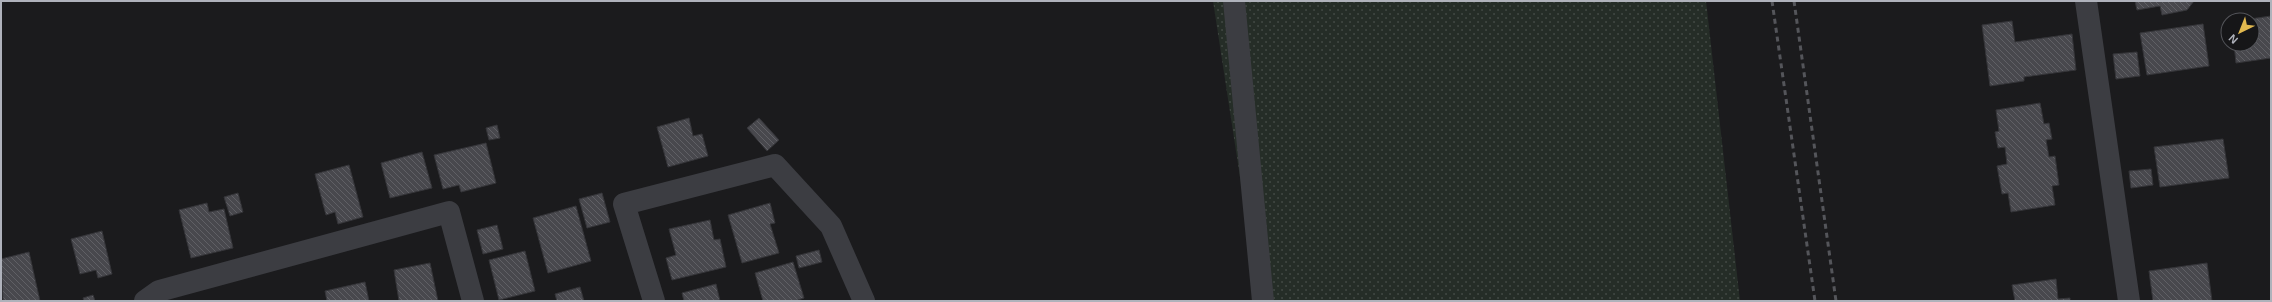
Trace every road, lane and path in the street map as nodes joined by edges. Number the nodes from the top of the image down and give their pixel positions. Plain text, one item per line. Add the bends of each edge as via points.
1 (1234, 1) edge
2 (2086, 1) edge
3 (155, 298) edge
4 (473, 301) edge
5 (654, 301) edge
6 (864, 301) edge
7 (1263, 301) edge
8 (2129, 301) edge

1 - 7 street
2 - 8 street
3 - 4 street via 449,212
5 - 6 street via 624,204 775,165 831,226

